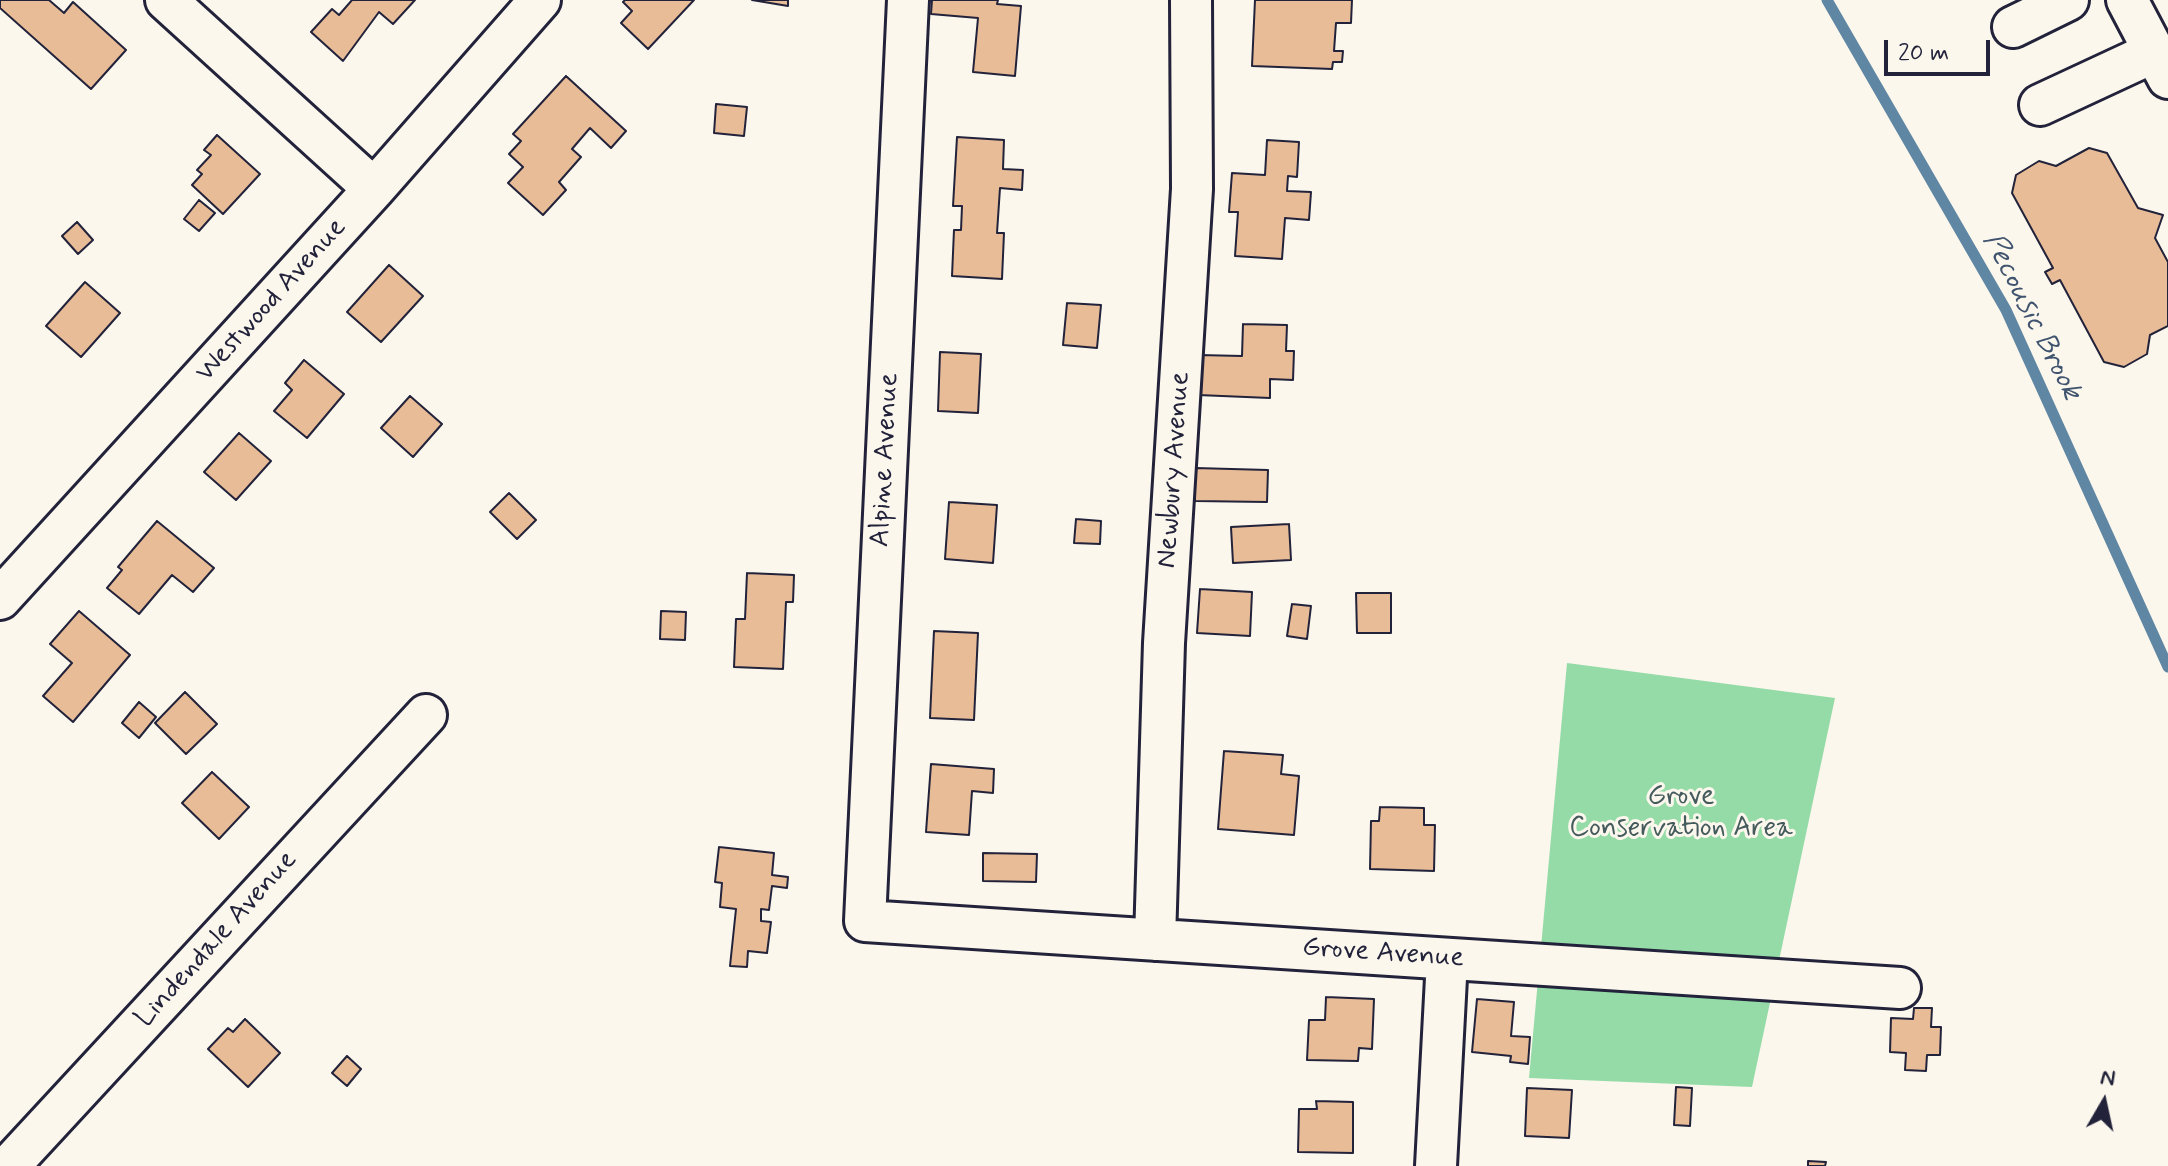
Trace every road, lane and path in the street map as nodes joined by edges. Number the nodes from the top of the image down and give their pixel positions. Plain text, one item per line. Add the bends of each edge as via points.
1 (166, 0) edge
2 (540, 0) edge
3 (908, 0) edge
4 (1191, 0) edge
5 (2068, 0) edge
6 (2127, 0) edge
7 (2013, 27) dead end
8 (2161, 65) edge
9 (2040, 105) dead end
10 (374, 189) junction
11 (0, 599) edge
12 (426, 715) dead end
13 (865, 921) joint
14 (1155, 940) junction
15 (1447, 959) junction
16 (1900, 988) dead end
17 (9, 1166) edge
18 (1436, 1166) edge

1 - 10 street
2 - 10 street, Westwood Avenue
3 - 13 street, Alpine Avenue
4 - 14 street, Newbury Avenue via 1192,189 1164,643
5 - 7 street
6 - 8 street
8 - 9 street
10 - 11 street, Westwood Avenue
12 - 17 street, Lindendale Avenue
13 - 14 street, Grove Avenue
14 - 15 street, Grove Avenue
15 - 16 street, Grove Avenue
15 - 18 street

